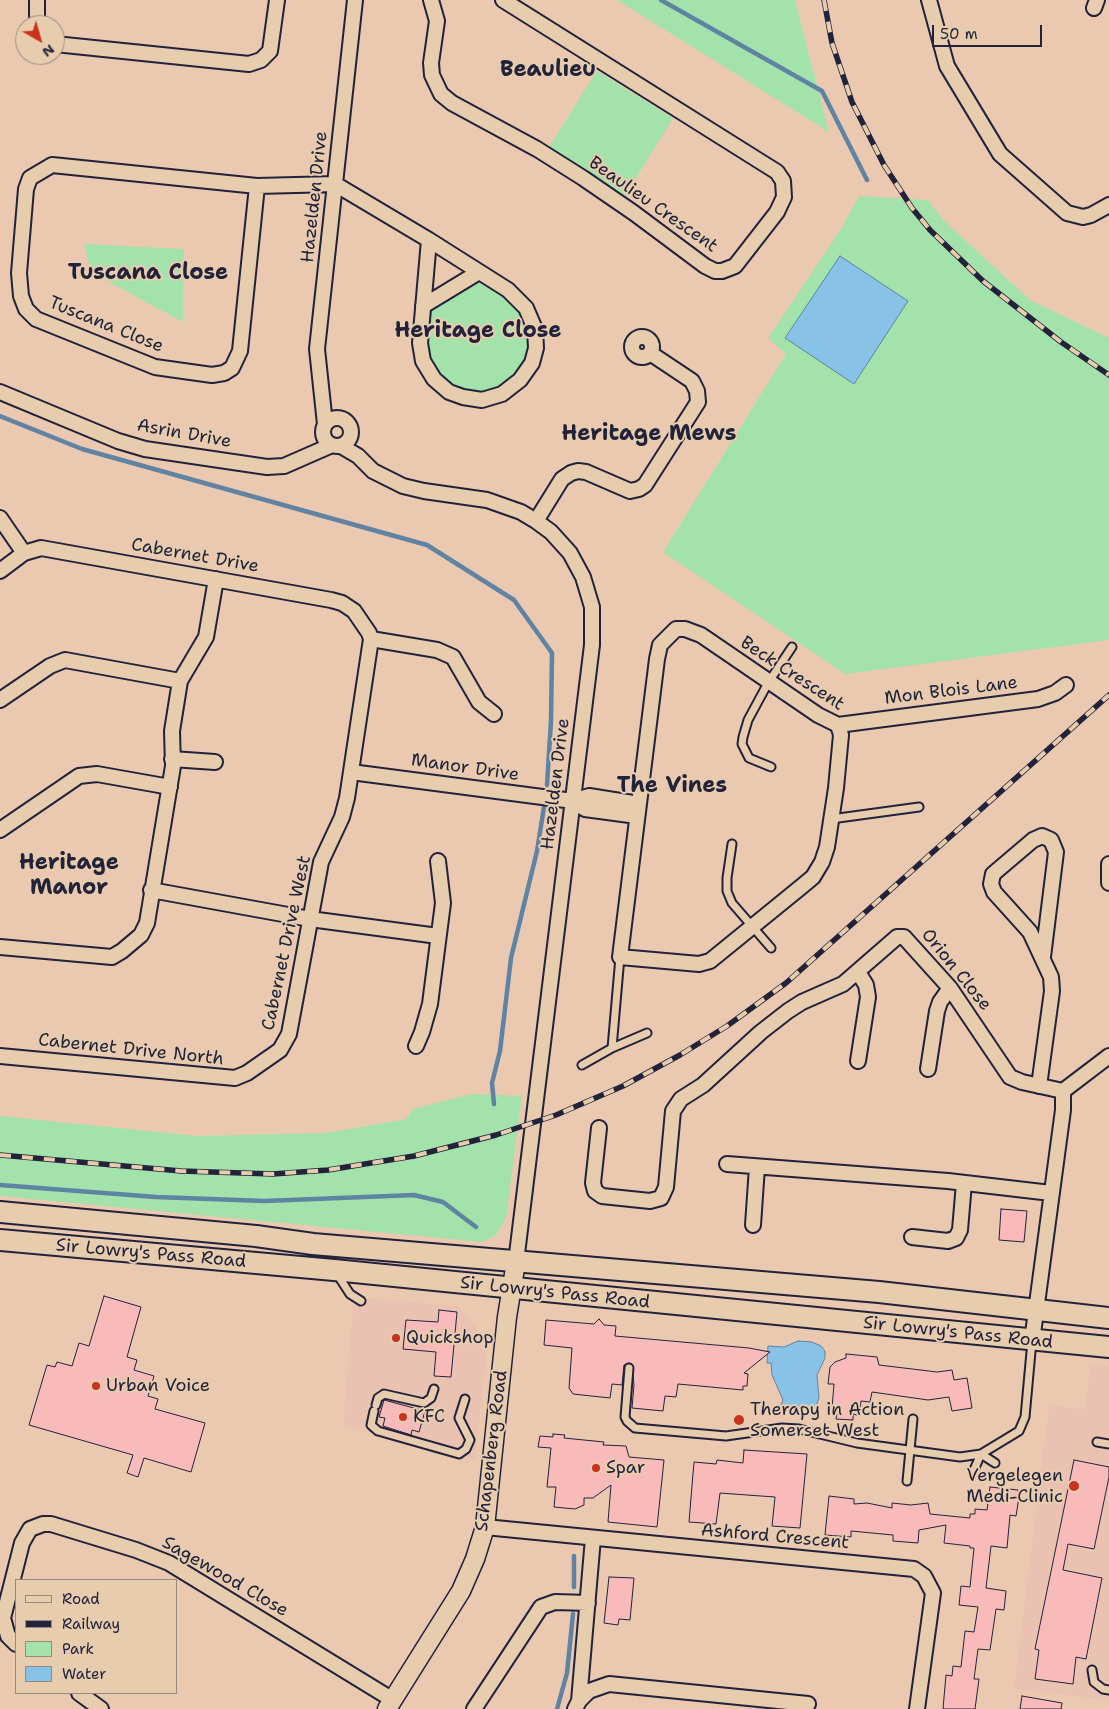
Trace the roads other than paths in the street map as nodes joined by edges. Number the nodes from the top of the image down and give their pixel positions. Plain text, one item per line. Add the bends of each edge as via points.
1 (37, 0) edge
2 (277, 0) edge
3 (355, 0) edge
4 (431, 0) edge
5 (503, 0) edge
6 (929, 0) edge
7 (37, 15) edge
8 (65, 45) edge
9 (335, 184) junction
10 (257, 186) junction
11 (1109, 205) edge
12 (429, 240) junction
13 (479, 272) junction
14 (423, 306) junction
15 (650, 353) dead end
16 (0, 392) edge
17 (323, 398) junction
18 (339, 417) junction
19 (324, 429) junction
20 (341, 443) junction
21 (308, 455) junction
22 (0, 518) edge
23 (536, 521) junction
24 (24, 553) junction
25 (0, 571) edge
26 (216, 579) junction
27 (371, 639) junction
28 (792, 647) dead end
29 (180, 682) junction
30 (768, 682) junction
31 (1066, 685) dead end
32 (0, 700) edge
33 (494, 714) dead end
34 (838, 725) junction
35 (172, 759) junction
36 (215, 762) dead end
37 (771, 767) dead end
38 (351, 772) junction
39 (170, 787) junction
40 (573, 801) junction
41 (919, 807) dead end
42 (638, 810) junction
43 (831, 819) junction
44 (0, 830) edge
45 (732, 844) dead end
46 (438, 861) dead end
47 (1109, 864) edge
48 (1109, 883) edge
49 (150, 890) junction
50 (310, 919) junction
51 (752, 927) junction
52 (438, 936) junction
53 (0, 947) edge
54 (771, 948) dead end
55 (620, 957) junction
56 (1043, 957) junction
57 (858, 972) junction
58 (950, 988) junction
59 (647, 1033) dead end
60 (416, 1046) dead end
61 (612, 1048) junction
62 (280, 1050) joint
63 (0, 1056) edge
64 (1109, 1056) edge
65 (858, 1061) dead end
66 (582, 1065) dead end
67 (928, 1069) dead end
68 (1039, 1086) junction
69 (1063, 1091) junction
70 (599, 1128) dead end
71 (727, 1164) dead end
72 (757, 1167) junction
73 (964, 1183) junction
74 (1051, 1193) junction
75 (0, 1212) edge
76 (753, 1225) dead end
77 (912, 1237) dead end
78 (0, 1240) edge
79 (516, 1262) junction
80 (334, 1270) junction
81 (512, 1288) junction
82 (361, 1301) dead end
83 (1034, 1310) junction
84 (1109, 1318) edge
85 (1032, 1341) junction
86 (1109, 1347) edge
87 (629, 1368) dead end
88 (434, 1389) dead end
89 (465, 1399) dead end
90 (914, 1419) dead end
91 (1097, 1442) dead end
92 (1109, 1444) edge
93 (910, 1450) junction
94 (982, 1454) junction
95 (995, 1464) dead end
96 (973, 1472) dead end
97 (907, 1481) dead end
98 (484, 1527) junction
99 (593, 1538) junction
100 (588, 1603) junction
101 (15, 1643) edge
102 (1092, 1670) dead end
103 (1109, 1690) edge
104 (80, 1694) edge
105 (390, 1704) edge
106 (808, 1704) dead end
107 (577, 1705) edge
108 (101, 1709) edge
109 (474, 1709) edge
110 (917, 1709) edge

1 - 7 street
2 - 8 street via 270,51 261,60 249,64
3 - 9 street, Hazelden Drive
4 - 5 street, Beaulieu Crescent via 437,21 432,75 441,94 583,178 705,266 715,271 735,266 771,220 784,197 783,181 777,172
6 - 11 street via 947,66 1000,154 1067,214 1082,217
9 - 10 street, Tuscana Close
9 - 12 street
9 - 17 street, Hazelden Drive via 317,349
10 - 10 street, Tuscana Close via 52,165 41,170 30,178 26,189 19,273 26,309 36,319 155,367 212,375 224,373 232,368 240,350
12 - 13 street
12 - 14 street
13 - 14 street
13 - 14 street via 508,290 526,308 535,330 536,348 532,364 520,380 502,394 482,400 463,398 449,392 434,379 423,361 420,343
15 - 23 street via 692,382 698,402 645,485 630,491 586,472 571,473 562,478
16 - 21 street, Asrin Drive via 145,449 267,467 284,466
17 - 18 street, Hazelden Drive
17 - 19 street, Hazelden Drive
18 - 19 street via 334,417
18 - 20 street, Hazelden Drive via 345,419 351,428
19 - 20 street
19 - 21 street, Asrin Drive
20 - 21 street, Asrin Drive
20 - 23 street, Hazelden Drive via 373,471 403,486 487,500
22 - 24 street
23 - 40 street, Hazelden Drive via 551,532 570,554 583,577 592,607 592,645
24 - 25 street, Cabernet Drive
24 - 26 street, Cabernet Drive via 41,548
26 - 27 street, Cabernet Drive via 342,603 354,612
26 - 29 street via 206,636
27 - 33 street via 437,650 453,657 480,702
27 - 38 street, Cabernet Drive West
28 - 30 lane
29 - 32 street via 65,660 50,666
29 - 35 street via 172,731
30 - 34 street, Beck Crescent
30 - 37 lane via 748,720 742,744 754,762
30 - 42 street, Beck Crescent via 693,631 676,629 667,636 660,645
31 - 34 street, Mon Blois Lane via 1055,693 1038,698
34 - 43 street, Beck Crescent via 840,745
35 - 36 street
35 - 39 street
38 - 40 street, Manor Drive
38 - 50 street, Cabernet Drive West via 342,817 321,862
39 - 44 street via 97,774 79,776
39 - 49 street
40 - 42 street via 585,808
40 - 79 street, Hazelden Drive
41 - 43 lane
42 - 55 street, Beck Crescent
43 - 51 street, Beck Crescent via 824,855 813,877
45 - 51 lane via 728,891 732,903
46 - 52 street via 443,892
47 - 48 street
49 - 50 street
49 - 53 street via 147,923 141,935 112,957
50 - 52 street
50 - 62 street, Cabernet Drive West via 289,1034
51 - 54 lane
51 - 55 street, Beck Crescent via 710,961 699,964
52 - 60 street via 430,1004
55 - 61 lane
56 - 56 street via 1030,932 990,884 994,874 1042,836 1051,840 1056,852
56 - 68 street via 1051,977 1052,991
57 - 58 street, Orion Close via 897,938 904,937
57 - 65 street via 866,985 868,997
57 - 70 street, Orion Close via 843,984 788,1011 703,1085 678,1102 673,1111 666,1191 658,1200 602,1196 595,1191 593,1183
58 - 67 street via 937,1012
58 - 68 street, Orion Close via 1006,1072 1016,1080
59 - 61 lane
61 - 66 lane
62 - 63 street, Cabernet Drive North via 235,1078
64 - 69 street
68 - 69 street, Orion Close
69 - 74 street
71 - 72 street
72 - 73 street
72 - 76 street
73 - 74 street
73 - 77 street via 960,1230 956,1238 948,1241
74 - 83 street
75 - 79 main road, Sir Lowry's Pass Road
78 - 80 main road, Sir Lowry's Pass Road
79 - 81 street, Schapenberg Road
79 - 83 main road, Sir Lowry's Pass Road via 879,1292
80 - 81 main road, Sir Lowry's Pass Road
80 - 82 lane via 350,1294
81 - 85 main road, Sir Lowry's Pass Road
81 - 98 street, Schapenberg Road
83 - 84 main road, Sir Lowry's Pass Road
83 - 85 street
85 - 86 main road, Sir Lowry's Pass Road
85 - 94 lane via 1022,1424 1014,1436
87 - 93 lane via 625,1416 635,1428 726,1436 782,1428 799,1429 857,1443
88 - 89 lane via 431,1398 424,1403 384,1394 378,1398 371,1425 378,1431 459,1454 470,1440 460,1418
90 - 93 lane
91 - 92 lane
93 - 94 lane via 960,1457
93 - 97 lane
94 - 95 lane
94 - 96 lane
98 - 99 street, Ashford Crescent
98 - 105 street, Schapenberg Road via 461,1591
99 - 100 street
99 - 110 street, Ashford Crescent via 907,1568 919,1572 933,1593
100 - 107 street
100 - 109 street via 554,1602 541,1607
101 - 105 street, Sagewood Close via 8,1636 3,1618 22,1543 30,1529 50,1524 169,1563
102 - 103 lane via 1094,1682
104 - 108 street
106 - 107 street via 609,1684 596,1687

